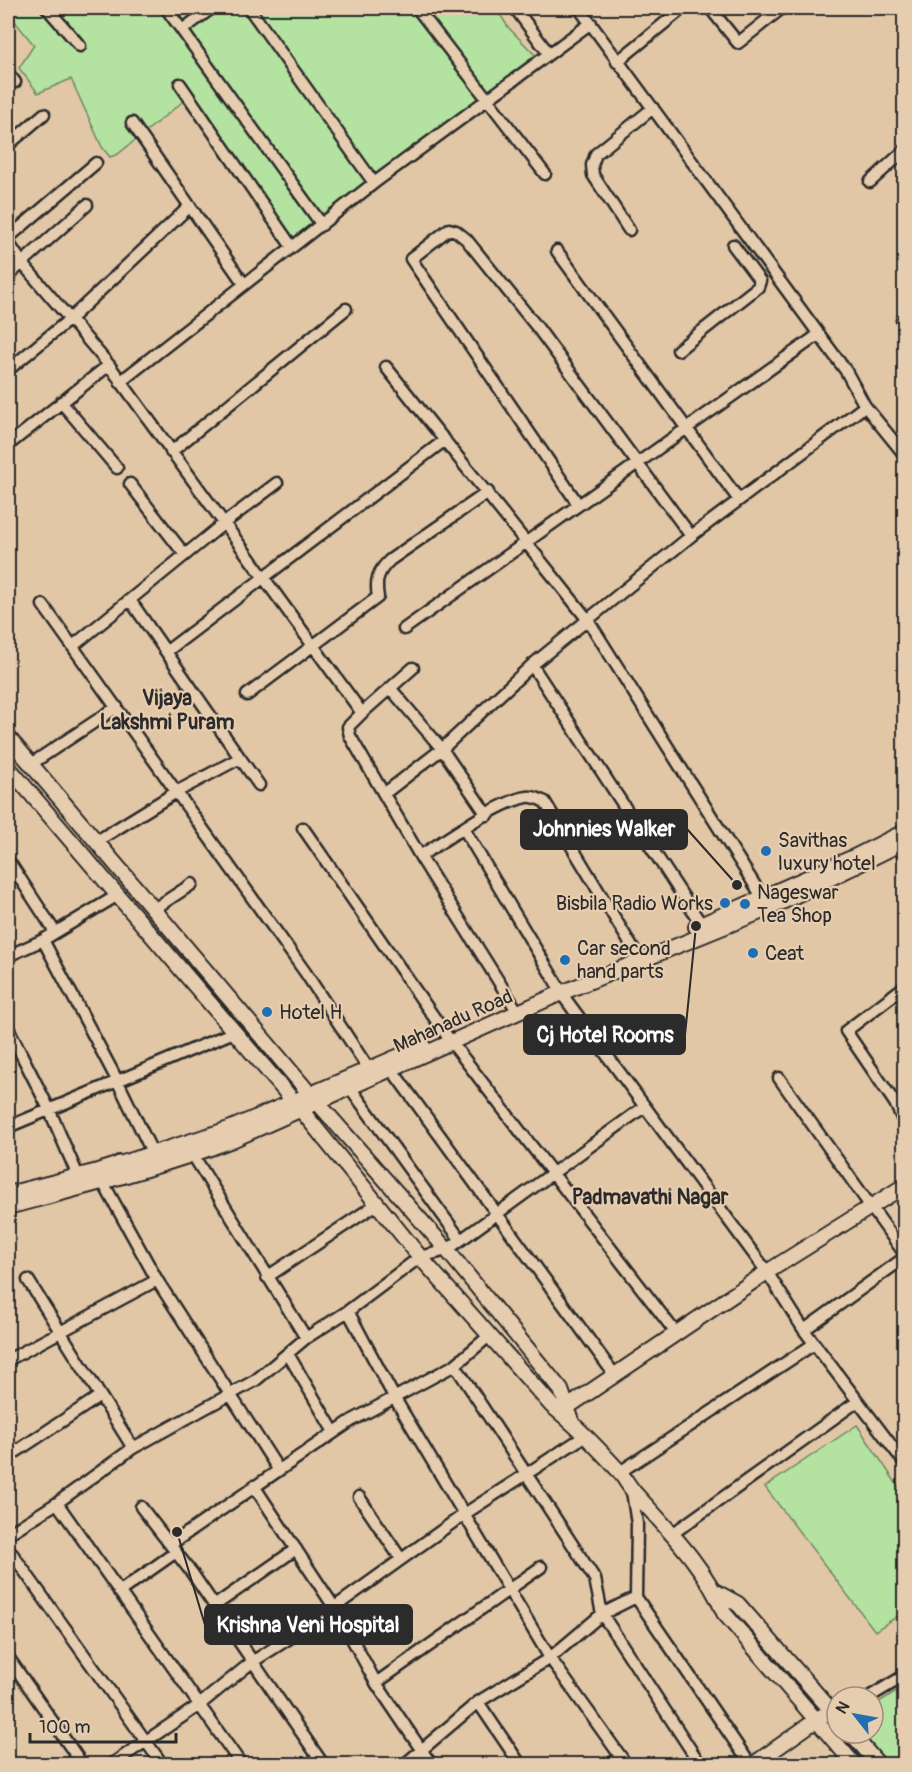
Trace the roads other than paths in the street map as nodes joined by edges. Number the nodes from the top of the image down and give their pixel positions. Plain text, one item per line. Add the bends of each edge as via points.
1 (47, 8) edge
2 (166, 8) edge
3 (212, 8) edge
4 (249, 8) edge
5 (417, 8) edge
6 (515, 8) edge
7 (579, 8) edge
8 (662, 8) edge
9 (684, 8) edge
10 (710, 8) edge
11 (782, 8) edge
12 (670, 18) junction
13 (591, 23) junction
14 (182, 30) junction
15 (80, 46) dead end
16 (549, 54) junction
17 (617, 62) junction
18 (180, 84) dead end
19 (488, 101) junction
20 (653, 108) junction
21 (44, 114) dead end
22 (132, 123) dead end
23 (8, 145) edge
24 (904, 151) edge
25 (96, 163) dead end
26 (545, 174) dead end
27 (870, 182) dead end
28 (374, 183) junction
29 (87, 205) dead end
30 (190, 206) junction
31 (322, 225) junction
32 (629, 230) dead end
33 (8, 240) edge
34 (749, 240) junction
35 (292, 247) junction
36 (556, 251) dead end
37 (757, 251) junction
38 (744, 260) junction
39 (22, 263) junction
40 (768, 266) junction
41 (755, 275) junction
42 (8, 276) edge
43 (244, 284) junction
44 (346, 309) dead end
45 (70, 319) junction
46 (818, 335) junction
47 (678, 350) dead end
48 (109, 365) junction
49 (386, 367) dead end
50 (8, 370) edge
51 (120, 382) junction
52 (61, 402) junction
53 (865, 406) junction
54 (688, 427) junction
55 (445, 440) junction
56 (8, 445) edge
57 (902, 446) edge
58 (171, 452) junction
59 (636, 464) junction
60 (117, 468) dead end
61 (277, 483) dead end
62 (130, 484) dead end
63 (488, 492) junction
64 (739, 500) junction
65 (578, 504) junction
66 (223, 524) junction
67 (691, 536) junction
68 (525, 542) junction
69 (185, 555) junction
70 (263, 580) junction
71 (130, 600) junction
72 (43, 605) dead end
73 (588, 620) junction
74 (404, 629) dead end
75 (314, 645) junction
76 (73, 646) junction
77 (167, 651) junction
78 (532, 665) junction
79 (413, 668) dead end
80 (391, 689) junction
81 (247, 695) dead end
82 (117, 706) junction
83 (362, 713) junction
84 (8, 737) edge
85 (442, 749) junction
86 (240, 758) junction
87 (31, 764) junction
88 (9, 773) edge
89 (259, 785) dead end
90 (178, 791) junction
91 (385, 793) junction
92 (487, 815) junction
93 (303, 828) dead end
94 (464, 829) junction
95 (904, 832) edge
96 (97, 841) junction
97 (902, 848) edge
98 (420, 856) junction
99 (8, 860) edge
100 (192, 884) dead end
101 (118, 895) junction
102 (766, 903) junction
103 (154, 909) junction
104 (704, 929) junction
105 (55, 932) junction
106 (43, 940) junction
107 (8, 956) edge
108 (638, 956) junction
109 (904, 987) edge
110 (559, 990) junction
111 (514, 1006) junction
112 (8, 1028) edge
113 (234, 1032) junction
114 (450, 1039) junction
115 (368, 1068) junction
116 (392, 1070) junction
117 (779, 1078) dead end
118 (117, 1080) junction
119 (351, 1089) junction
120 (314, 1099) junction
121 (298, 1105) junction
122 (644, 1107) junction
123 (49, 1109) junction
124 (904, 1122) edge
125 (8, 1127) edge
126 (153, 1154) junction
127 (193, 1155) junction
128 (122, 1170) junction
129 (552, 1175) junction
130 (78, 1176) junction
131 (100, 1176) junction
132 (904, 1186) edge
133 (8, 1194) edge
134 (377, 1204) junction
135 (8, 1207) edge
136 (873, 1207) junction
137 (495, 1213) junction
138 (460, 1239) junction
139 (447, 1250) junction
140 (904, 1253) edge
141 (420, 1257) junction
142 (904, 1258) edge
143 (767, 1272) junction
144 (267, 1277) junction
145 (28, 1280) dead end
146 (157, 1280) junction
147 (348, 1311) junction
148 (804, 1330) junction
149 (59, 1331) junction
150 (676, 1333) junction
151 (489, 1336) junction
152 (306, 1338) junction
153 (814, 1344) junction
154 (288, 1354) junction
155 (8, 1360) edge
156 (455, 1365) junction
157 (614, 1374) junction
158 (228, 1394) junction
159 (100, 1396) junction
160 (394, 1397) junction
161 (858, 1401) junction
162 (569, 1406) junction
163 (572, 1421) junction
164 (334, 1432) junction
165 (585, 1436) junction
166 (133, 1448) junction
167 (8, 1457) edge
168 (904, 1462) edge
169 (278, 1469) junction
170 (620, 1472) junction
171 (526, 1473) junction
172 (254, 1486) junction
173 (632, 1491) junction
174 (359, 1497) dead end
175 (57, 1503) junction
176 (141, 1507) dead end
177 (466, 1513) junction
178 (8, 1534) edge
179 (672, 1534) junction
180 (8, 1548) edge
181 (173, 1548) junction
182 (296, 1549) junction
183 (401, 1559) junction
184 (541, 1567) dead end
185 (510, 1589) junction
186 (119, 1592) junction
187 (716, 1592) junction
188 (636, 1597) junction
189 (214, 1606) junction
190 (333, 1607) junction
191 (602, 1614) junction
192 (8, 1657) edge
193 (550, 1658) junction
194 (252, 1662) junction
195 (904, 1676) edge
196 (376, 1683) junction
197 (885, 1687) edge
198 (825, 1700) edge
199 (478, 1702) junction
200 (198, 1706) junction
201 (825, 1716) edge
202 (816, 1720) junction
203 (147, 1742) junction
204 (861, 1745) edge
205 (422, 1752) junction
206 (623, 1761) edge
207 (82, 1764) edge
208 (112, 1764) edge
209 (162, 1764) edge
210 (241, 1764) edge
211 (323, 1764) edge
212 (405, 1764) edge
213 (431, 1764) edge
214 (520, 1764) edge
215 (610, 1764) edge
216 (700, 1764) edge
217 (752, 1764) edge
218 (854, 1764) edge
219 (878, 1764) edge

1 - 15 street
2 - 14 street
3 - 14 street
4 - 28 street
5 - 19 street
6 - 16 street
7 - 13 street
8 - 12 street
9 - 12 street
10 - 11 street via 738,43
12 - 17 street
13 - 16 street
13 - 17 street
14 - 31 street
16 - 19 street
17 - 20 street
18 - 35 street
19 - 26 street
19 - 28 street
20 - 32 street via 596,154 592,165 599,187
20 - 34 street
21 - 23 street
22 - 30 street
24 - 27 street
25 - 33 street
28 - 31 street
29 - 39 street
30 - 43 street
30 - 45 street
31 - 35 street
33 - 39 street
34 - 37 street
34 - 38 street via 735,247
35 - 43 street
36 - 54 street
37 - 38 street
37 - 40 street
38 - 41 street
39 - 42 street
39 - 45 street
40 - 41 street
40 - 46 street
41 - 47 street via 760,281 758,287
43 - 51 street
44 - 58 street
45 - 48 street
45 - 50 street
46 - 53 street via 846,371
46 - 54 street
48 - 51 street
48 - 52 street
49 - 55 street
51 - 58 street
52 - 56 street
52 - 60 street
53 - 57 street
53 - 64 street
54 - 59 street
54 - 64 street
55 - 63 street
55 - 70 street
58 - 66 street
59 - 65 street
59 - 65 street via 537,327 466,240 449,229 411,259
59 - 67 street
61 - 66 street
62 - 69 street
63 - 68 street
63 - 75 street via 390,560 378,574 378,597
64 - 67 street
65 - 68 street
66 - 69 street
66 - 70 street
67 - 73 street
68 - 73 street
68 - 74 street
69 - 71 street
70 - 75 street
70 - 77 street
71 - 76 street
71 - 77 street
72 - 76 street
73 - 78 street
73 - 102 street
75 - 81 street
75 - 83 street
76 - 82 street
77 - 86 street
78 - 85 street
78 - 104 street
79 - 80 street
80 - 83 street
80 - 85 street
82 - 87 street
82 - 90 street
83 - 91 street via 348,727 350,736
84 - 87 street
85 - 91 street
85 - 92 street
86 - 89 street
86 - 90 street
87 - 96 street
88 - 101 street
90 - 96 street
90 - 115 street
91 - 98 street
92 - 94 street
92 - 108 street via 528,797 545,802
93 - 114 street
94 - 98 street
94 - 110 street
95 - 102 street, Mahanadu Road
96 - 103 street
97 - 102 street, Mahanadu Road
98 - 111 street
99 - 105 street
100 - 103 street
101 - 105 street
101 - 113 street
102 - 104 street, Mahanadu Road
103 - 120 street
104 - 108 street, Mahanadu Road
105 - 106 street
106 - 107 street
106 - 118 street
108 - 110 street, Mahanadu Road
109 - 124 street via 846,1031 895,1102
110 - 111 street, Mahanadu Road
110 - 114 street, Mahanadu Road
110 - 122 street
111 - 114 street, Mahanadu Road
112 - 123 street
113 - 118 street
113 - 121 street
114 - 115 street, Mahanadu Road
114 - 116 street, Mahanadu Road
114 - 129 street
115 - 120 street, Mahanadu Road
116 - 119 street, Mahanadu Road
116 - 137 street
117 - 136 street
118 - 123 street
118 - 126 street
119 - 120 street, Mahanadu Road
119 - 138 street
120 - 121 street, Mahanadu Road
120 - 139 street
121 - 126 street, Mahanadu Road
121 - 127 street, Mahanadu Road
121 - 134 street
122 - 129 street
122 - 143 street
123 - 125 street
123 - 130 street
126 - 128 street, Mahanadu Road
127 - 128 street, Mahanadu Road
127 - 144 street
128 - 131 street, Mahanadu Road
129 - 137 street
129 - 150 street
130 - 131 street, Mahanadu Road
130 - 133 street, Mahanadu Road
131 - 135 street, Mahanadu Road
131 - 146 street
132 - 136 street
134 - 141 street
134 - 144 street
136 - 140 street
136 - 143 street
137 - 138 street
137 - 157 street
138 - 139 street
139 - 141 street
139 - 162 street via 561,1390
141 - 147 street
141 - 151 street
142 - 148 street
143 - 148 street
143 - 150 street
144 - 152 street
145 - 149 street
146 - 149 street
146 - 158 street
147 - 152 street
147 - 160 street
148 - 153 street
149 - 155 street
149 - 159 street
150 - 157 street
151 - 156 street
151 - 163 street via 552,1406
152 - 154 street
153 - 161 street
153 - 170 street
154 - 158 street via 255,1380
154 - 164 street
156 - 160 street
156 - 171 street
157 - 162 street
158 - 166 street
158 - 169 street
159 - 166 street
159 - 167 street
160 - 164 street
160 - 177 street
161 - 168 street
161 - 179 street
162 - 163 street
163 - 165 street
164 - 169 street
165 - 170 street
165 - 171 street
166 - 175 street
169 - 172 street
170 - 173 street
171 - 177 street
171 - 191 street via 595,1578
172 - 181 street
172 - 182 street
173 - 179 street
173 - 188 street via 637,1524
174 - 183 street
175 - 178 street
175 - 186 street
176 - 181 street
177 - 183 street
177 - 185 street
179 - 187 street
180 - 203 street
181 - 186 street
181 - 189 street
182 - 189 street
182 - 190 street
183 - 190 street
184 - 185 street
185 - 193 street
185 - 196 street
186 - 200 street
187 - 198 street via 738,1604
187 - 202 street via 724,1613
188 - 191 street
188 - 217 street
189 - 194 street
190 - 194 street
190 - 196 street
191 - 193 street
191 - 216 street
192 - 207 street
193 - 199 street
193 - 206 street
194 - 200 street
194 - 211 street
195 - 197 street
196 - 205 street
199 - 205 street
199 - 214 street
200 - 203 street
200 - 210 street
201 - 202 street
202 - 217 street
202 - 218 street
203 - 208 street
203 - 209 street
204 - 219 street
205 - 212 street
205 - 213 street
206 - 215 street

